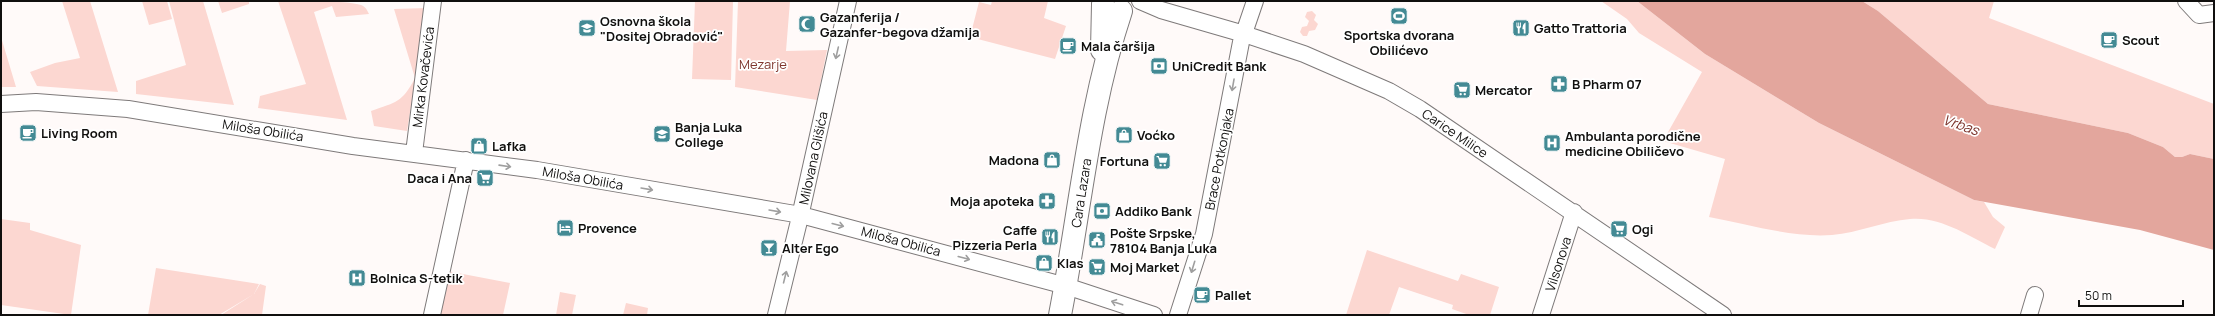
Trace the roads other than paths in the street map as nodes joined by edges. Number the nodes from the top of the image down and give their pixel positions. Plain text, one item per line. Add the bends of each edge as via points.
1 (429, 1) edge
2 (848, 1) edge
3 (1254, 1) edge
4 (2186, 1) edge
5 (1120, 5) edge
6 (2214, 13) edge
7 (1244, 34) junction
8 (1, 104) edge
9 (414, 153) junction
10 (466, 160) junction
11 (1574, 212) junction
12 (801, 215) junction
13 (1066, 286) junction
14 (2035, 295) dead end
15 (432, 315) edge
16 (776, 315) edge
17 (1060, 315) edge
18 (1154, 315) edge
19 (1178, 315) edge
20 (1541, 315) edge
21 (1723, 315) edge
22 (2029, 315) edge

1 - 9 street, Mirka Kovačevića
2 -> 12 street, Milovana Glišića
3 - 7 street, Brace Potkonjaka
4 - 6 street via 2199,15
5 - 7 street, Carice Milice via 1159,9
5 - 13 street, Cara Lazara via 1103,72 1081,182
7 - 11 street, Carice Milice via 1304,54 1389,91
7 -> 19 street, Brace Potkonjaka via 1204,234
8 - 9 street, Miloša Obilića via 36,102 105,106
9 - 10 street, Miloša Obilića
10 -> 12 street, Miloša Obilića
10 - 15 street
11 - 20 street, Vilsonova
11 - 21 street, Carice Milice
12 -> 13 street, Miloša Obilića
16 -> 12 street, Milovana Glišića
13 - 17 street, Cara Lazara
18 -> 13 street, Miloša Obilića
14 - 22 street

